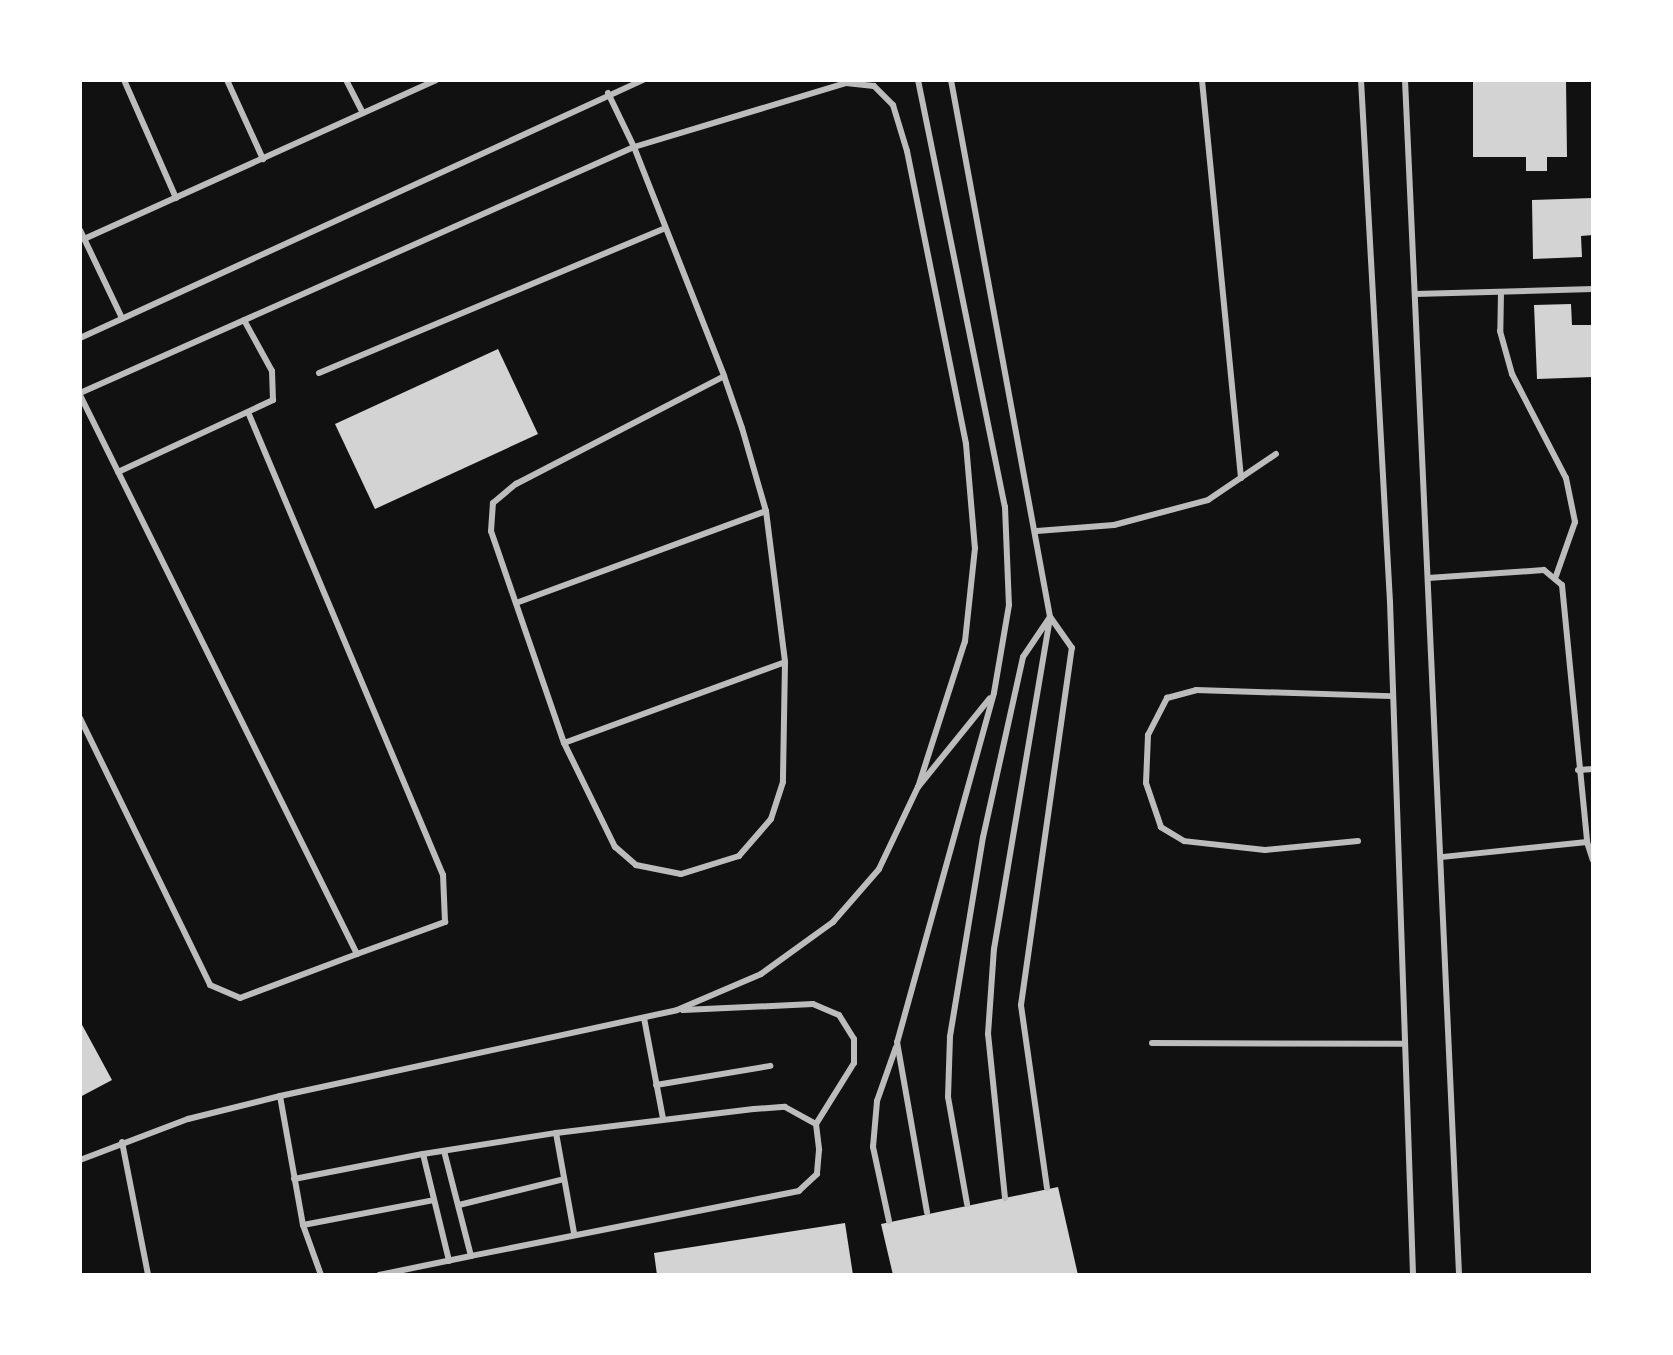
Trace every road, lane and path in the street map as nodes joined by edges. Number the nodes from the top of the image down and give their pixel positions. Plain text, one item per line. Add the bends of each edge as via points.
1 (124, 80) edge
2 (227, 80) edge
3 (346, 80) edge
4 (436, 80) edge
5 (643, 80) edge
6 (918, 80) edge
7 (951, 80) edge
8 (1202, 80) edge
9 (1361, 80) edge
10 (1405, 80) edge
11 (608, 93) junction
12 (363, 113) junction
13 (634, 147) junction
14 (263, 158) junction
15 (176, 198) junction
16 (665, 228) junction
17 (80, 230) edge
18 (84, 239) junction
19 (1593, 289) edge
20 (1501, 292) junction
21 (1416, 294) junction
22 (122, 318) junction
23 (244, 320) junction
24 (80, 338) edge
25 (318, 373) dead end
26 (724, 376) junction
27 (80, 394) edge
28 (248, 412) junction
29 (1276, 454) dead end
30 (118, 472) junction
31 (1240, 478) junction
32 (766, 510) junction
33 (1038, 531) junction
34 (1556, 576) junction
35 (1428, 578) junction
36 (516, 603) junction
37 (1050, 617) junction
38 (784, 662) junction
39 (994, 693) junction
40 (1390, 696) junction
41 (80, 718) edge
42 (564, 744) junction
43 (1593, 769) edge
44 (1578, 770) junction
45 (918, 787) junction
46 (1358, 841) dead end
47 (1587, 842) junction
48 (1441, 857) junction
49 (1593, 860) edge
50 (357, 954) junction
51 (677, 1010) junction
52 (644, 1018) junction
53 (898, 1042) junction
54 (1152, 1043) dead end
55 (1402, 1044) junction
56 (770, 1066) dead end
57 (656, 1085) junction
58 (280, 1096) junction
59 (662, 1119) junction
60 (816, 1124) junction
61 (556, 1132) junction
62 (122, 1142) junction
63 (444, 1151) junction
64 (423, 1154) junction
65 (80, 1160) edge
66 (294, 1179) junction
67 (564, 1180) junction
68 (1047, 1188) dead end
69 (1005, 1198) dead end
70 (434, 1200) junction
71 (967, 1204) dead end
72 (460, 1205) junction
73 (927, 1212) dead end
74 (889, 1221) dead end
75 (303, 1225) junction
76 (574, 1233) junction
77 (472, 1256) junction
78 (449, 1262) junction
79 (148, 1275) edge
80 (321, 1275) edge
81 (379, 1275) edge
82 (1413, 1275) edge
83 (1459, 1275) edge

1 - 15 lane
2 - 14 lane
3 - 12 lane
4 - 12 lane
5 - 11 lane
6 - 39 lane via 1005,507 1010,605
7 - 33 lane
8 - 31 lane
9 - 40 lane
10 - 21 lane
11 - 13 lane
11 - 22 lane
12 - 14 lane
13 - 16 lane
13 - 23 lane
13 - 45 lane via 846,82 874,86 893,105 966,444 975,548 964,642
14 - 15 lane
15 - 18 lane
16 - 25 lane
16 - 26 lane
17 - 18 lane
18 - 22 lane
19 - 20 lane
20 - 21 lane
20 - 34 lane via 1500,331 1512,374 1566,478 1575,522
21 - 35 lane
22 - 24 lane
23 - 27 lane
23 - 28 lane via 273,385 273,400
26 - 32 lane
26 - 36 lane via 516,484 493,504 491,532
27 - 30 lane
28 - 30 lane
28 - 50 lane via 444,875 445,922
29 - 31 lane
30 - 50 lane
31 - 33 lane via 1208,500 1133,520
32 - 36 lane
32 - 38 lane
33 - 37 lane
34 - 35 lane via 1544,570
34 - 44 lane
35 - 48 lane
36 - 42 lane
37 - 68 lane via 1072,648 1021,1005
37 - 69 lane via 994,949 988,1034
37 - 71 lane via 1023,657 983,837 950,1037 948,1097
38 - 42 lane
38 - 42 lane via 783,782 771,819 739,856 681,874 636,864 615,847
39 - 45 lane
39 - 53 lane
40 - 46 lane via 1196,690 1167,698 1148,734 1146,783 1161,826 1184,841 1265,850
40 - 55 lane
41 - 50 lane via 210,985 240,998
43 - 44 lane
44 - 47 lane
45 - 51 lane via 879,869 833,922 761,974
47 - 48 lane
47 - 49 lane
48 - 83 lane
51 - 52 lane
51 - 60 lane via 813,1004 839,1015 854,1039 854,1063
52 - 57 lane
52 - 58 lane
53 - 73 lane
53 - 74 lane via 878,1102 874,1147
54 - 55 lane
55 - 82 lane
56 - 57 lane
57 - 59 lane
58 - 62 lane
58 - 66 lane
59 - 60 lane via 785,1107
59 - 61 lane
60 - 76 lane via 817,1174 799,1192
61 - 63 lane
61 - 67 lane
62 - 65 lane
62 - 79 lane
63 - 64 lane
63 - 72 lane
64 - 66 lane
64 - 70 lane
66 - 75 lane
67 - 72 lane
67 - 76 lane
70 - 75 lane
70 - 78 lane
72 - 77 lane
75 - 80 lane
76 - 77 lane
77 - 78 lane
78 - 81 lane

